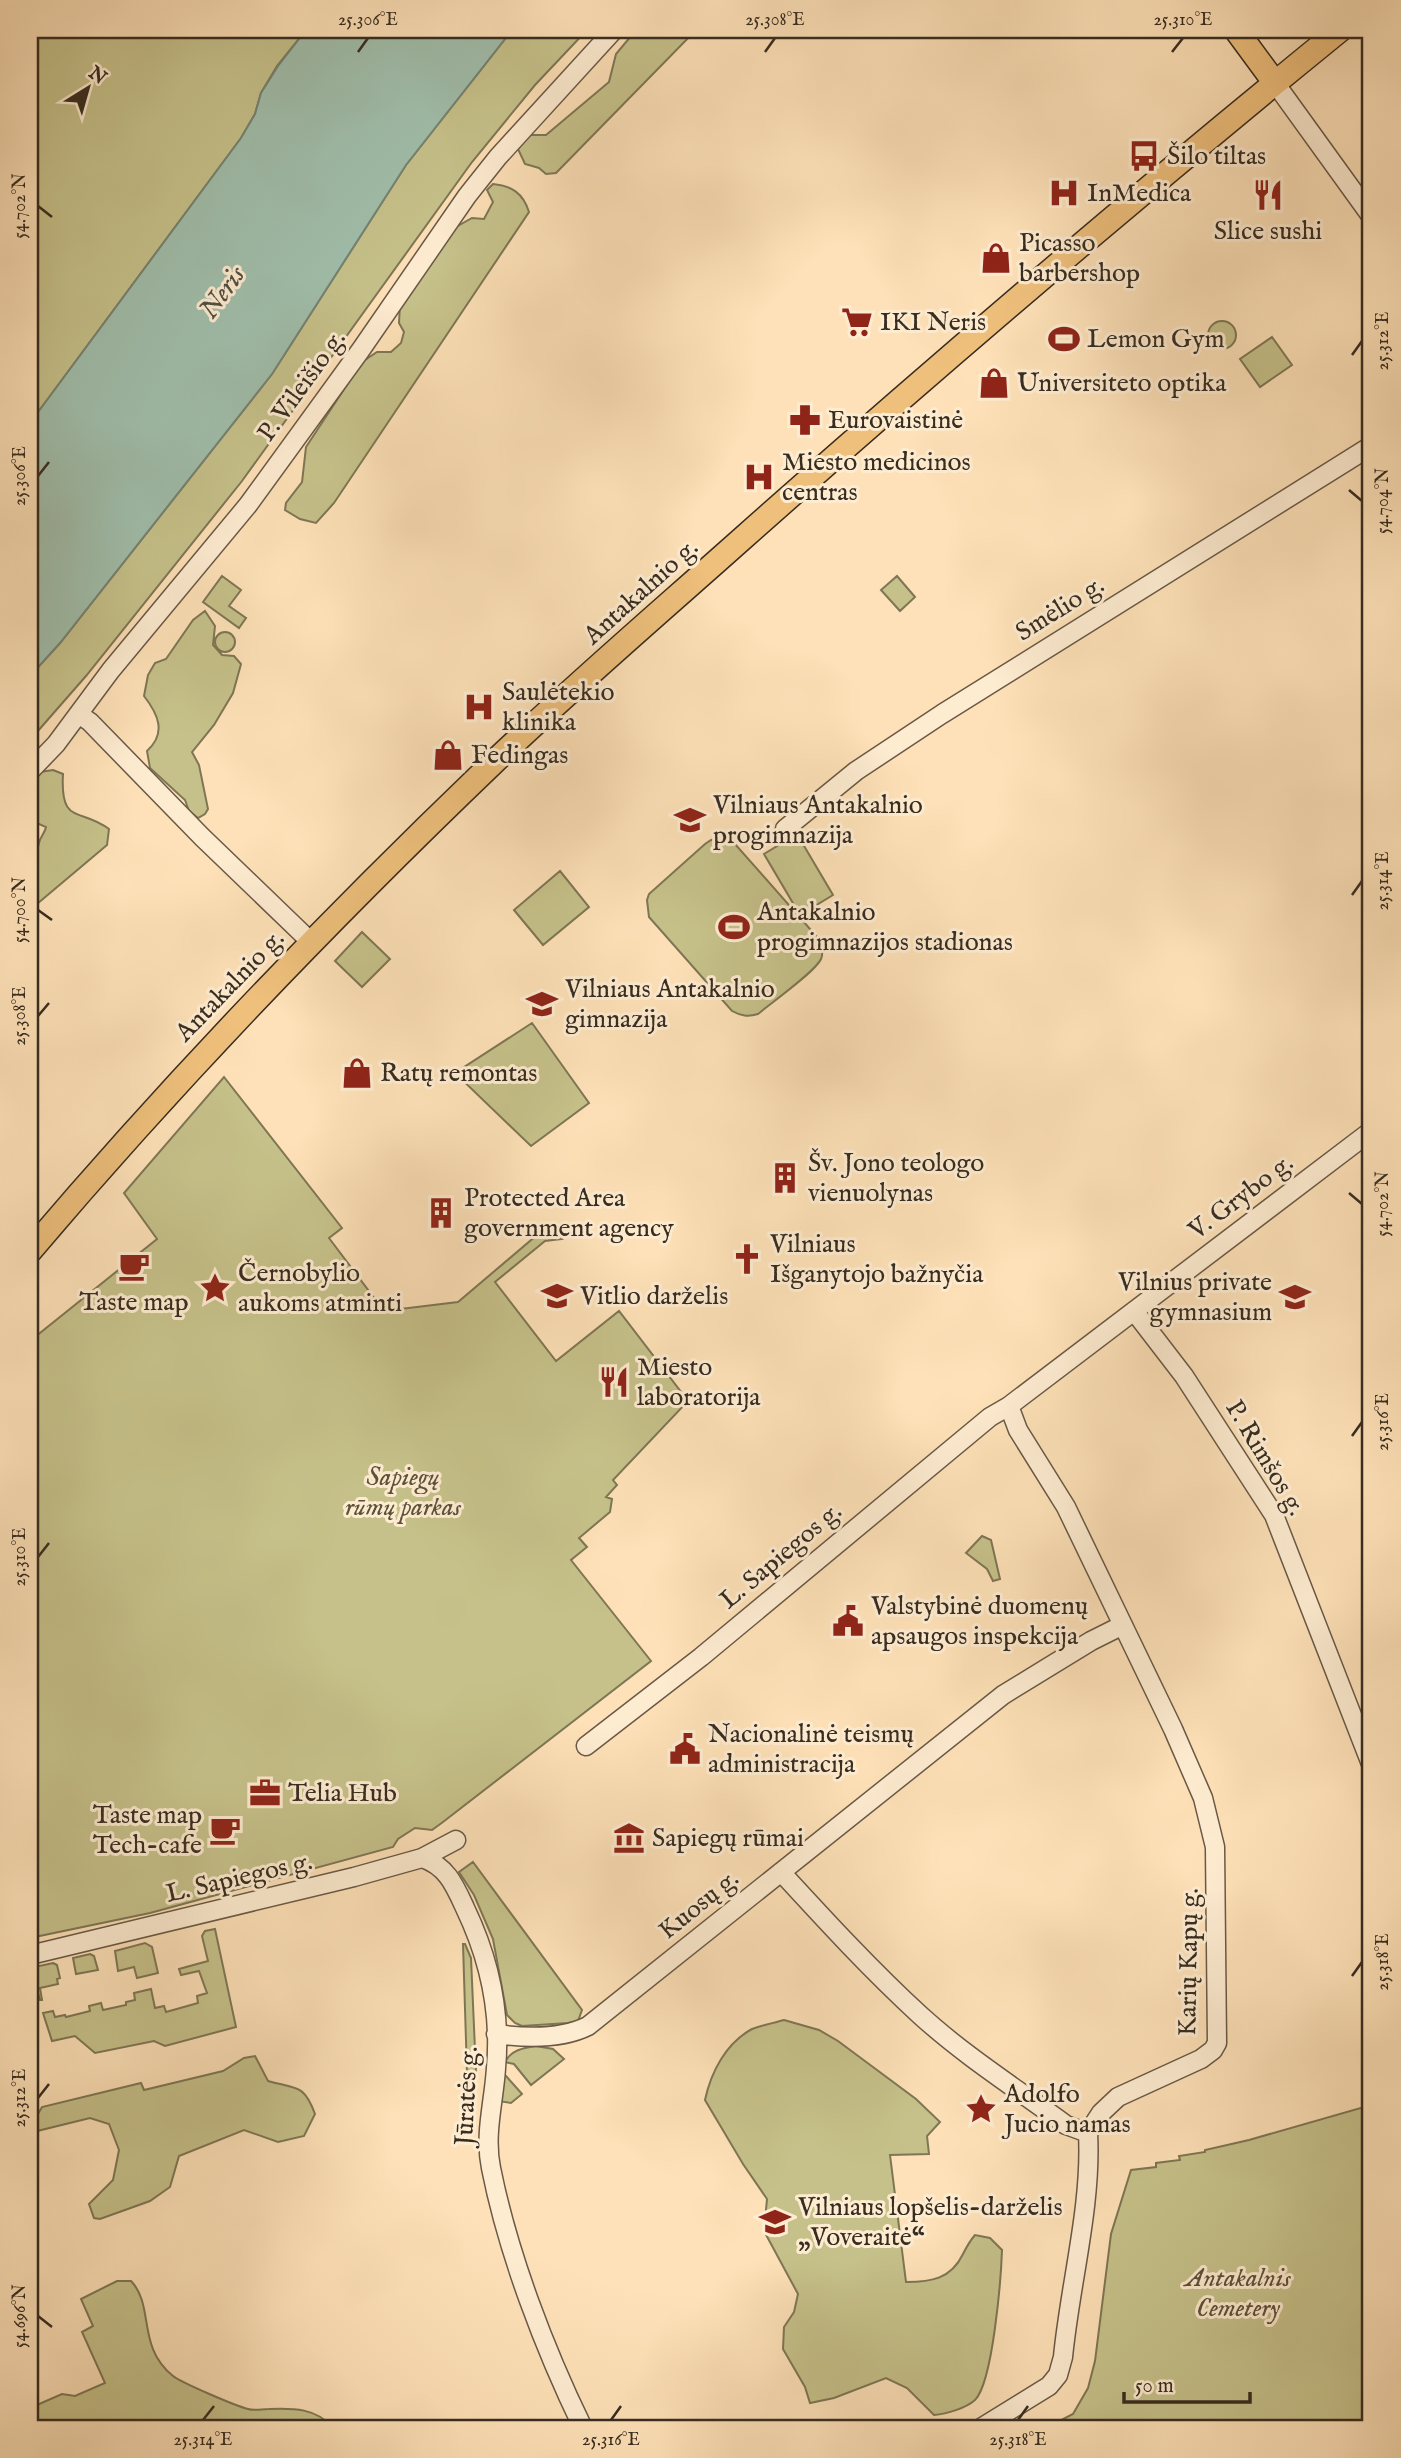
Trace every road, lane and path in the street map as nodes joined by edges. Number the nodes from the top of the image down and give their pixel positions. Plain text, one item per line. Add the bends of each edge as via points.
1 (614, 30) edge
2 (1236, 30) edge
3 (1340, 30) edge
4 (1275, 83) junction
5 (1371, 216) edge
6 (1371, 446) edge
7 (80, 715) junction
8 (30, 771) edge
9 (785, 828) dead end
10 (311, 942) junction
11 (1371, 1131) edge
12 (30, 1251) edge
13 (1134, 1311) junction
14 (1009, 1406) junction
15 (1123, 1625) junction
16 (586, 1746) dead end
17 (1371, 1764) edge
18 (456, 1840) dead end
19 (422, 1858) junction
20 (781, 1872) junction
21 (30, 1955) edge
22 (496, 2034) junction
23 (1087, 2133) junction
24 (583, 2428) edge
25 (981, 2428) edge

1 - 7 street, P. Vileišio g. via 467,196 248,505 111,670
2 - 4 main road
3 - 4 main road, Antakalnio g.
4 - 5 street
4 - 10 main road, Antakalnio g. via 1069,253 606,660 496,760
6 - 9 street, Smėlio g. via 942,714 856,771
7 - 8 street, P. Vileišio g.
7 - 10 street
10 - 12 main road, Antakalnio g. via 187,1071
11 - 13 street, V. Grybo g.
13 - 14 street, V. Grybo g.
13 - 17 street, P. Rimšos g. via 1184,1376 1274,1515
14 - 15 street, Karių Kapų g. via 1018,1430 1066,1507
14 - 16 street, L. Sapiegos g.
15 - 20 street, Kuosų g. via 1003,1695
15 - 23 street, Karių Kapų g. via 1178,1740 1209,1819 1216,1866 1217,2043 1201,2059 1118,2097
18 - 19 street, L. Sapiegos g.
19 - 21 street, L. Sapiegos g.
19 - 22 street, Jūratės g. via 446,1872 469,1916 489,1967
20 - 22 street, Kuosų g. via 588,2026 555,2034
20 - 23 street via 930,2024 1066,2125
22 - 24 street, Jūratės g. via 497,2066 488,2127 495,2188 548,2348
23 - 25 street via 1082,2218 1058,2375 1049,2386

